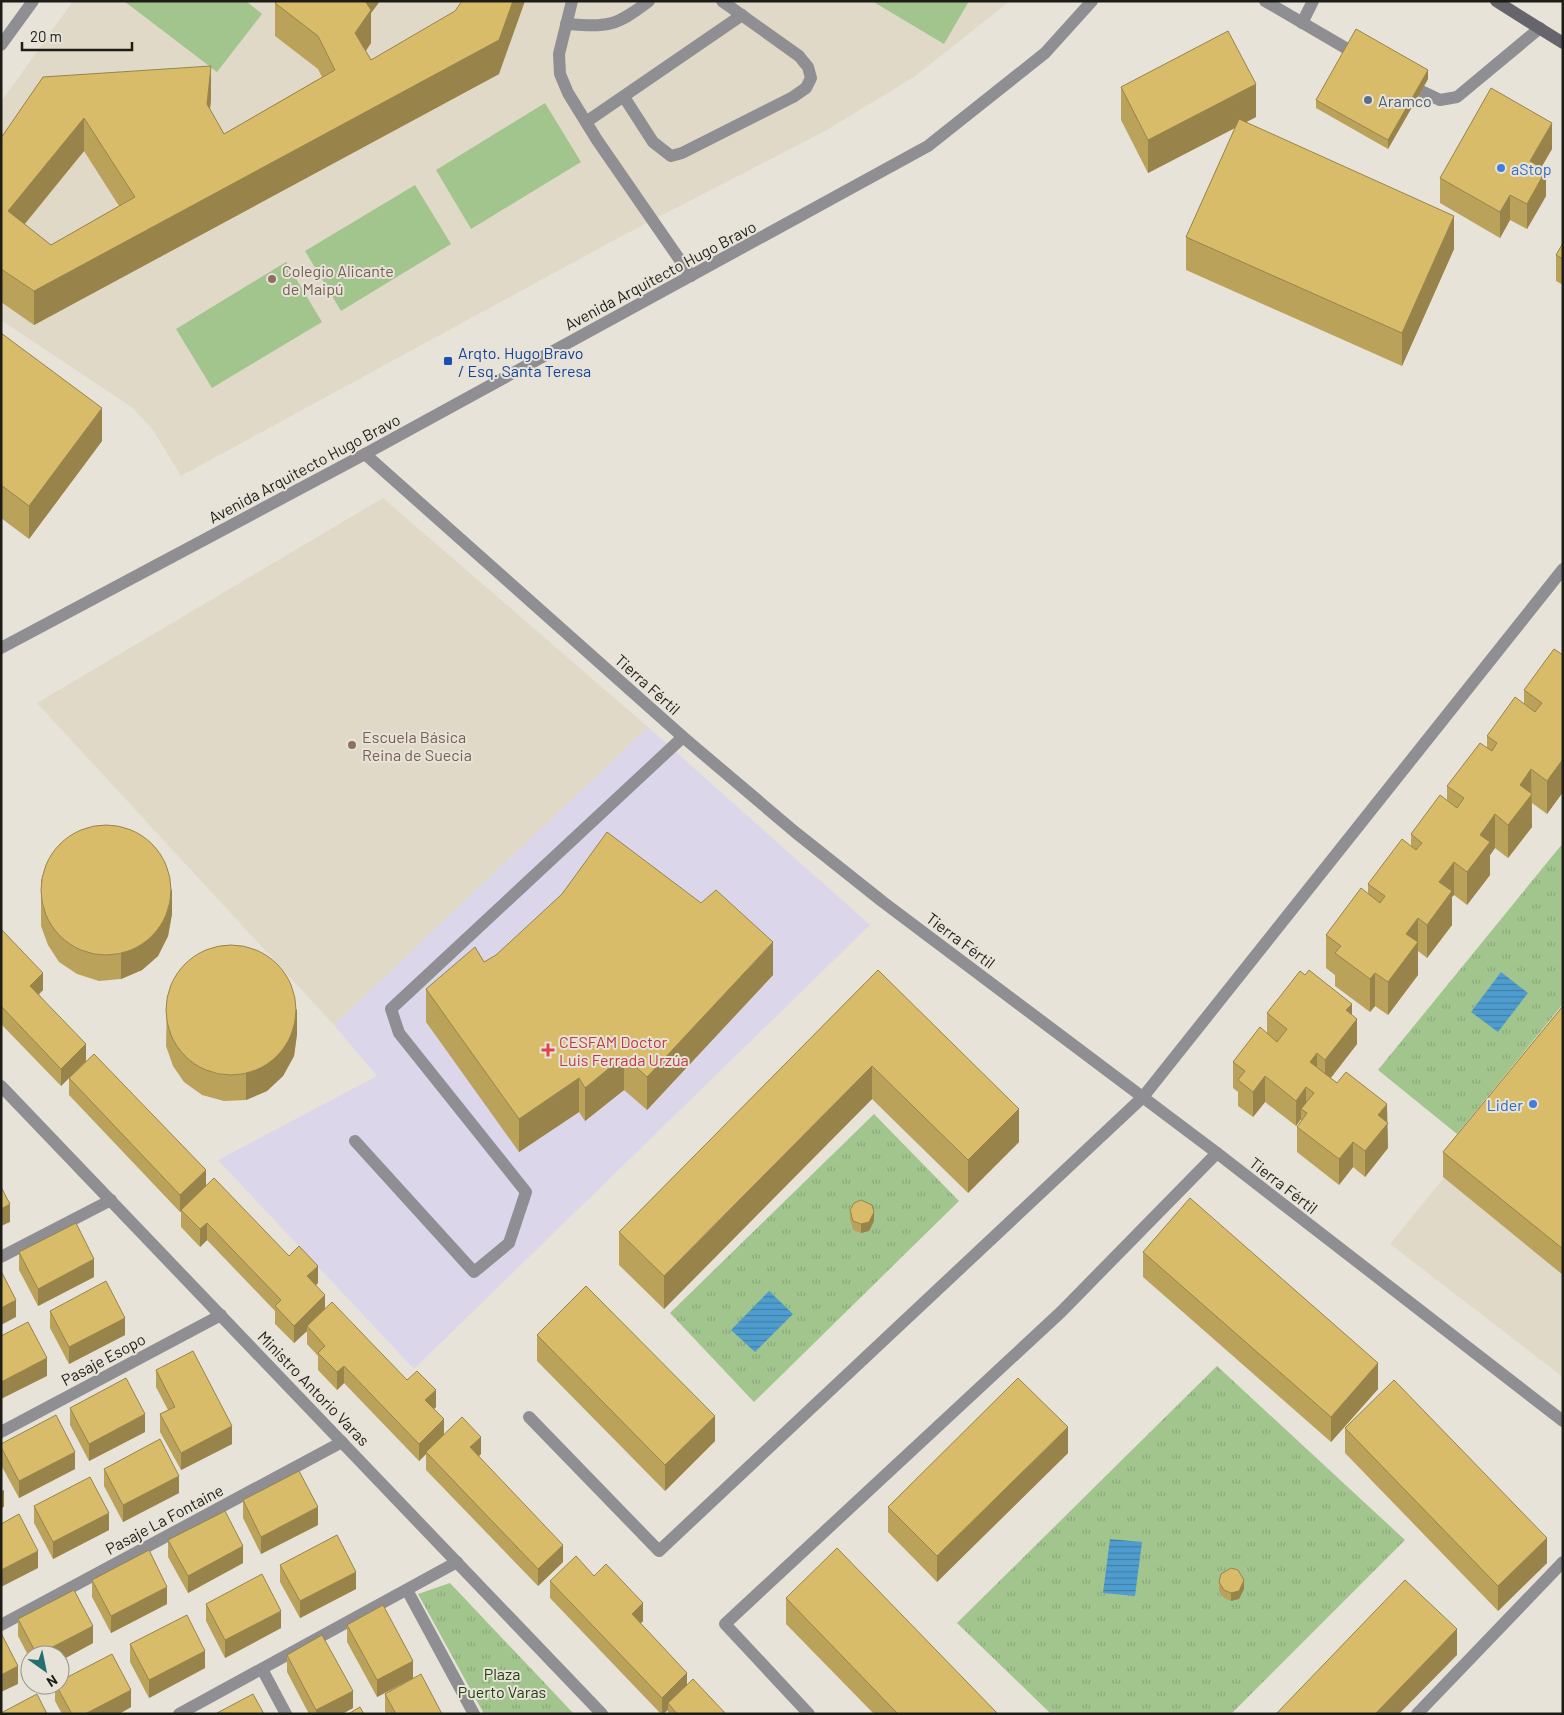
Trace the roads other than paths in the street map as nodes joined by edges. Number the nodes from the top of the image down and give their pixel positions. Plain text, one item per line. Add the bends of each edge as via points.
1 (34, 1) edge
2 (572, 1) edge
3 (649, 1) edge
4 (722, 1) edge
5 (1092, 1) edge
6 (1265, 1) edge
7 (1313, 1) edge
8 (1496, 1) edge
9 (742, 15) junction
10 (1302, 23) junction
11 (566, 24) junction
12 (1540, 28) junction
13 (1563, 43) edge
14 (1, 45) edge
15 (1350, 50) edge
16 (1421, 91) edge
17 (624, 97) junction
18 (586, 122) junction
19 (691, 276) junction
20 (365, 454) junction
21 (1563, 569) edge
22 (1, 648) edge
23 (683, 737) junction
24 (1, 1086) edge
25 (1143, 1097) junction
26 (355, 1141) dead end
27 (1217, 1153) junction
28 (111, 1200) junction
29 (1, 1257) edge
30 (221, 1315) junction
31 (529, 1417) dead end
32 (1563, 1421) edge
33 (1, 1432) edge
34 (342, 1442) junction
35 (457, 1562) junction
36 (1563, 1562) edge
37 (407, 1590) junction
38 (1, 1625) edge
39 (262, 1669) junction
40 (179, 1714) edge
41 (286, 1714) edge
42 (474, 1714) edge
43 (602, 1714) edge
44 (810, 1714) edge
45 (1418, 1714) edge

1 - 14 street
2 - 11 street
3 - 11 street via 620,22 603,27
4 - 9 street
5 - 19 street, Avenida Arquitecto Hugo Bravo via 1045,53 928,146
6 - 10 street
7 - 10 street
8 - 12 main road
9 - 17 street
9 - 17 street via 799,56 811,78 806,88 671,156 653,142
10 - 15 street
11 - 18 street via 559,54 560,74
12 - 13 main road
12 - 16 street via 1457,97 1440,100
17 - 18 street
18 - 19 street
19 - 20 street, Avenida Arquitecto Hugo Bravo
20 - 22 street, Avenida Arquitecto Hugo Bravo
20 - 23 street, Tierra Fértil
21 - 25 street
23 - 25 street, Tierra Fértil via 883,902
23 - 26 street via 391,1009 398,1033 526,1192 509,1243 474,1272
24 - 28 street, Ministro Antorio Varas
25 - 27 street, Tierra Fértil
25 - 31 street via 659,1551
27 - 32 street, Tierra Fértil
27 - 44 street via 1061,1312 724,1624
28 - 29 street
28 - 30 street, Ministro Antorio Varas
30 - 33 street, Pasaje Esopo
30 - 34 street, Ministro Antorio Varas
34 - 35 street, Ministro Antorio Varas
34 - 38 street, Pasaje La Fontaine
35 - 37 street
35 - 43 street, Ministro Antorio Varas
36 - 45 street
37 - 39 street
37 - 42 street
39 - 40 street
39 - 41 street

